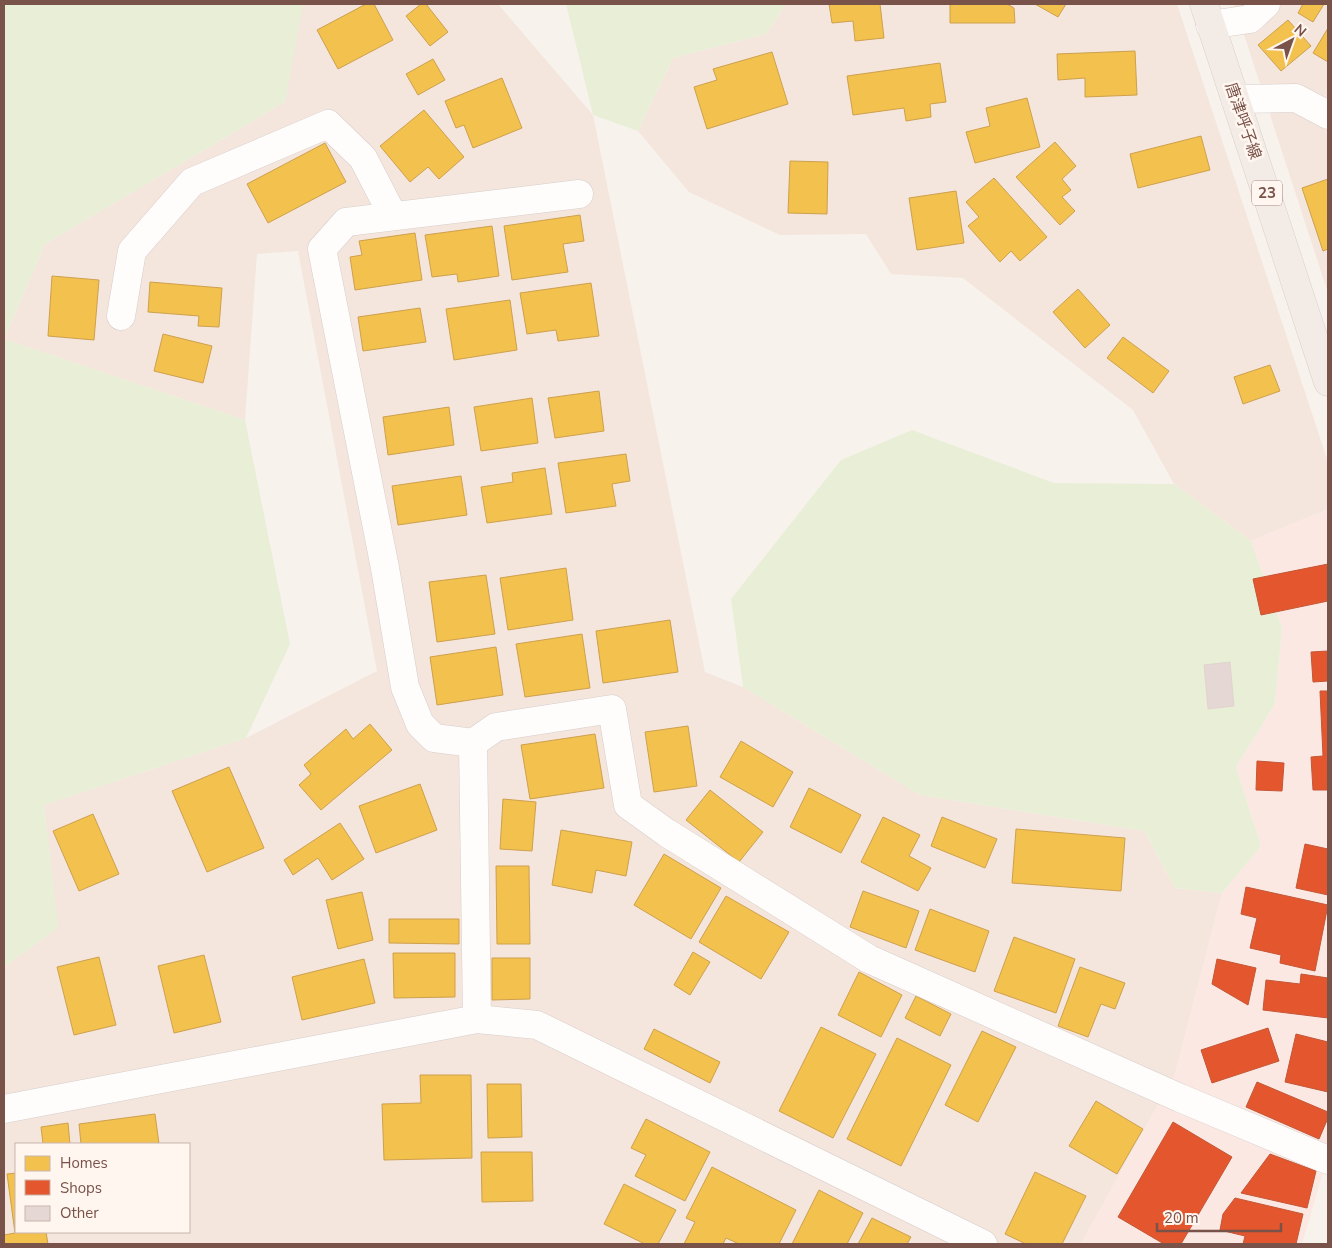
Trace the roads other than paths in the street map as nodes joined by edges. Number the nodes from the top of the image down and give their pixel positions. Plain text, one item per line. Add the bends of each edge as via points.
1 (1266, 4) edge
2 (1207, 14) edge
3 (1235, 99) junction
4 (1328, 115) edge
5 (579, 194) dead end
6 (393, 216) junction
7 (121, 316) dead end
8 (1328, 382) edge
9 (473, 743) junction
10 (478, 1019) junction
11 (4, 1109) edge
12 (1328, 1160) edge
13 (982, 1244) edge

1 - 2 street via 1250,19
2 - 3 main road, 唐津呼子線 / 23
3 - 4 street via 1296,98
3 - 8 main road, 唐津呼子線 / 23
5 - 6 street
6 - 7 street via 363,158 328,124 192,182 132,251
6 - 9 street via 346,222 322,249 385,568 405,687 420,724 434,738
9 - 10 street
9 - 12 street via 496,727 612,709 628,804 667,833 868,959
10 - 11 street
10 - 13 street via 537,1025

